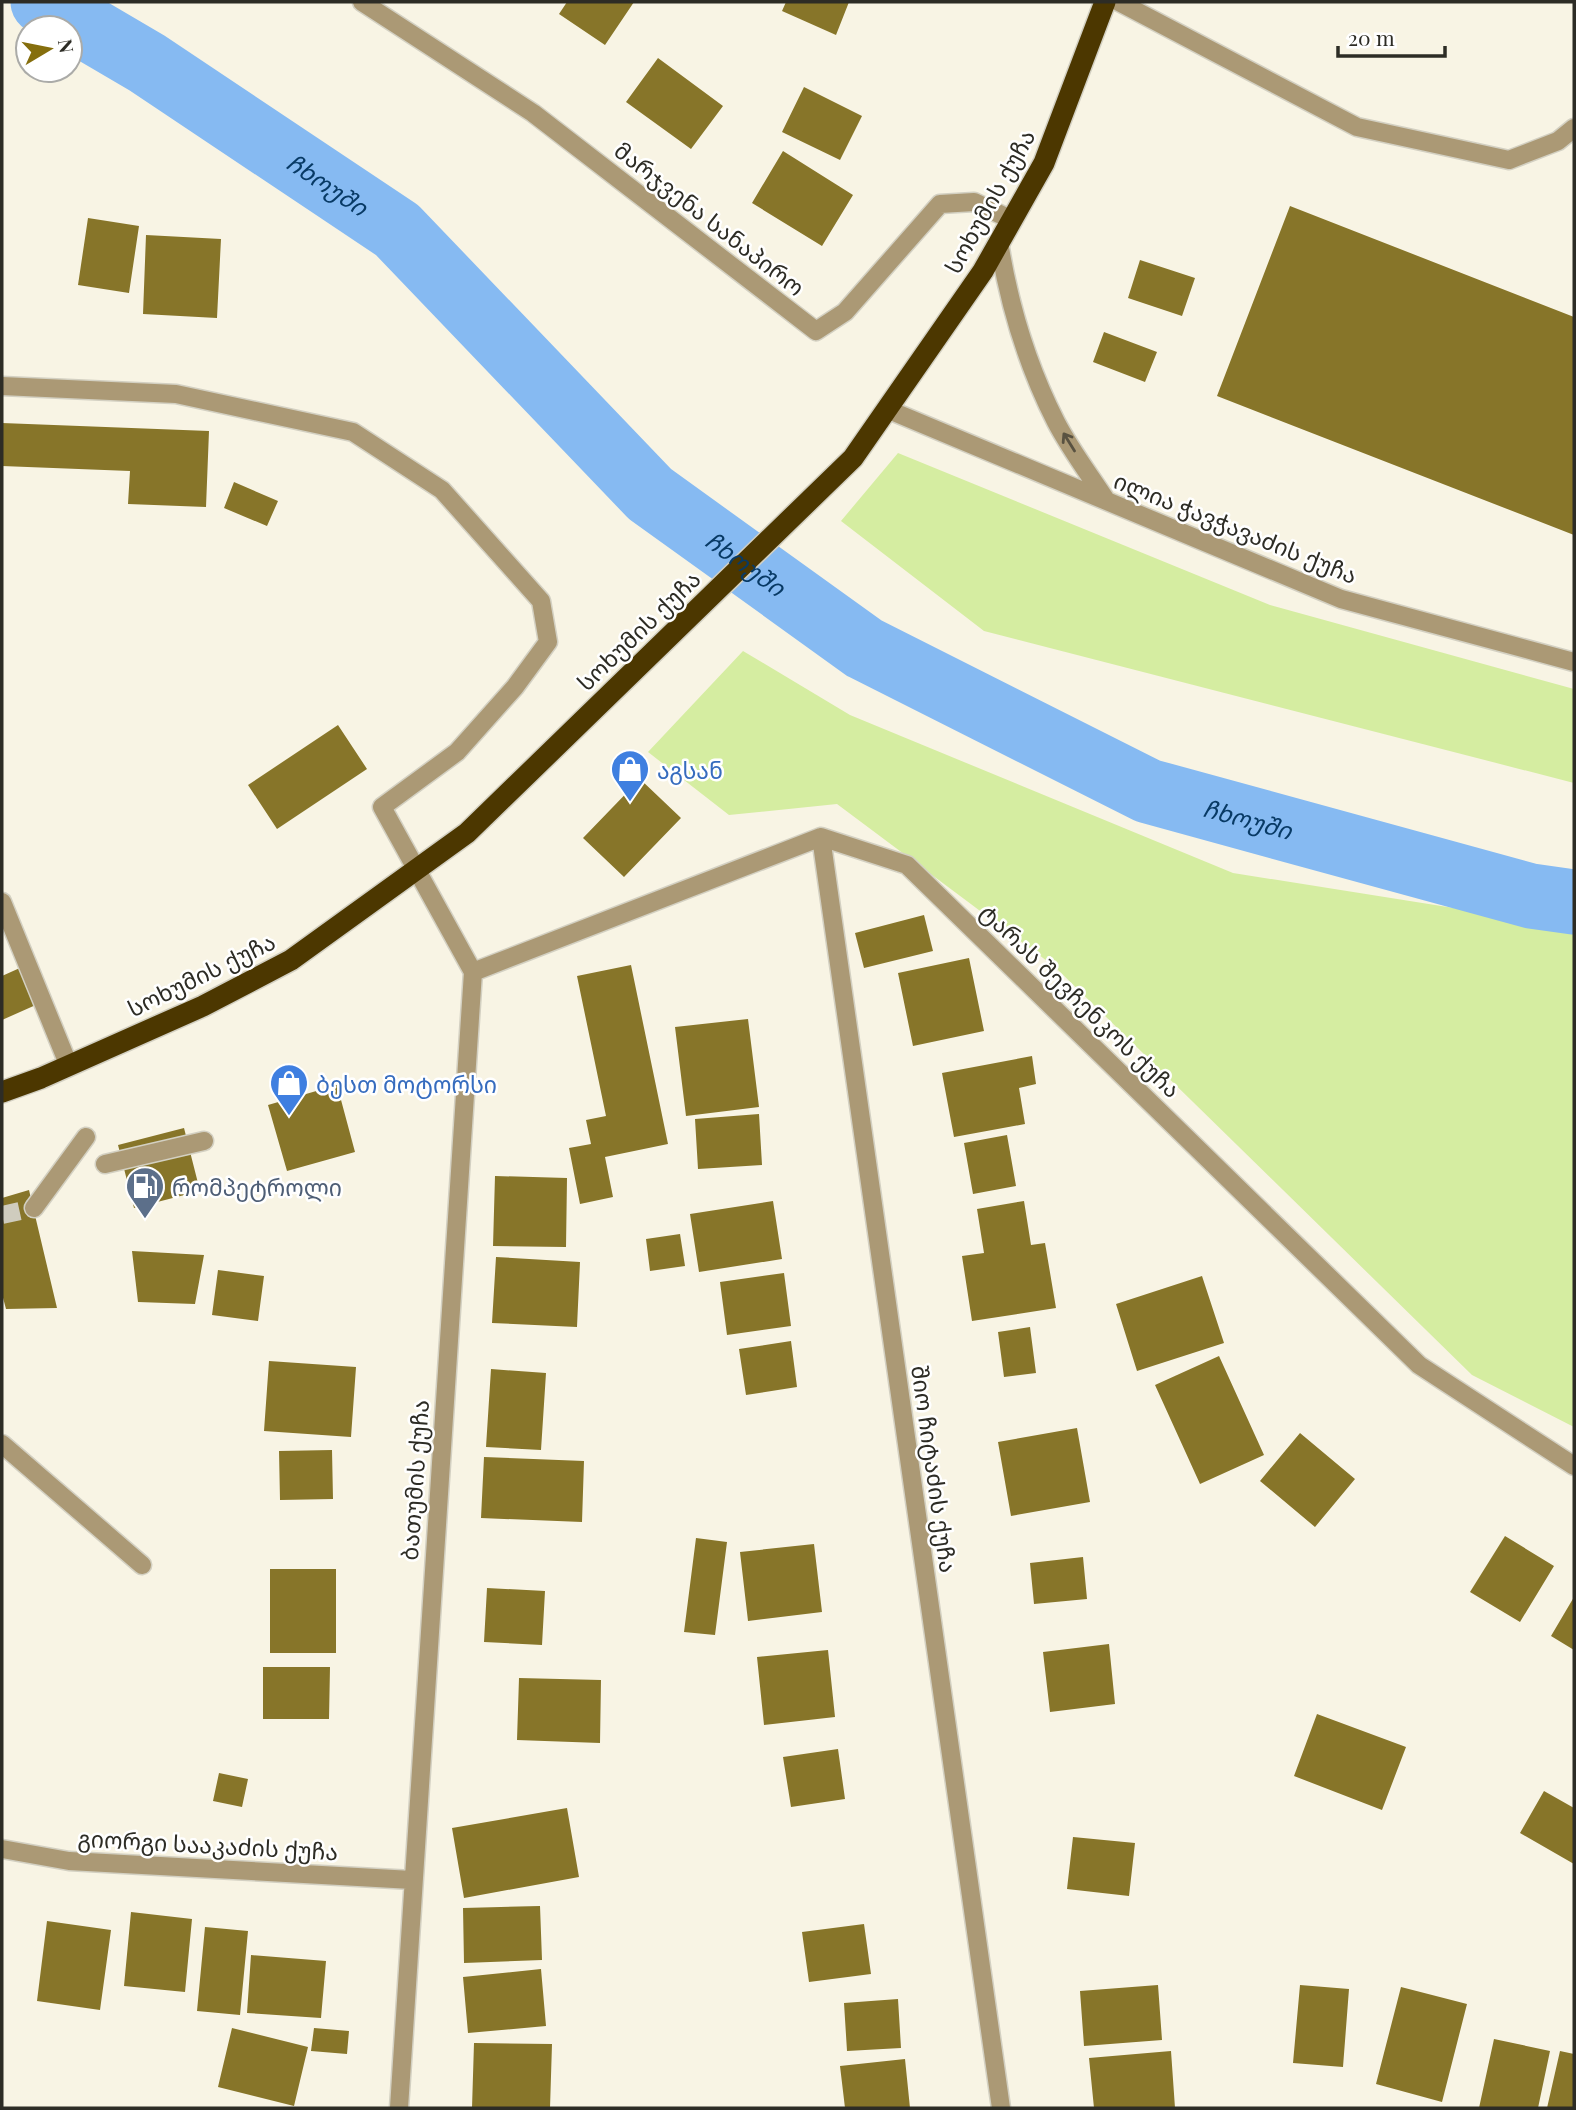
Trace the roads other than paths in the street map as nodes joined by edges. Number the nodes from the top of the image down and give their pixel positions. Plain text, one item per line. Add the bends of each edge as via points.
1 (362, 2) edge
2 (1105, 2) edge
3 (1119, 2) edge
4 (1574, 128) edge
5 (1012, 220) junction
6 (999, 242) junction
7 (2, 386) edge
8 (888, 411) junction
9 (1105, 500) junction
10 (1574, 662) edge
11 (821, 837) junction
12 (415, 870) junction
13 (2, 902) edge
14 (473, 972) junction
15 (69, 1066) junction
16 (2, 1093) edge
17 (86, 1137) dead end
18 (204, 1141) dead end
19 (105, 1164) dead end
20 (34, 1208) tunnel mouth
21 (2, 1444) edge
22 (1574, 1466) edge
23 (142, 1565) dead end
24 (2, 1849) edge
25 (412, 1880) junction
26 (399, 2108) edge
27 (1001, 2108) edge

1 - 5 street, მარჯვენა სანაპირო via 534,113 816,331 845,312 940,204 974,202
2 - 5 highway, სოხუმის ქუჩა via 1044,163
3 - 4 street via 1357,127 1509,160 1558,141
5 - 6 highway, სოხუმის ქუჩა
6 - 8 highway, სოხუმის ქუჩა
9 -> 6 street via 1057,422 1027,354 1008,295
7 - 12 street via 176,394 354,432 442,490 541,601 548,642 515,687 457,752 382,807
8 - 9 street, ილია ჭავჭავაძის ქუჩა
8 - 12 highway, სოხუმის ქუჩა via 853,458 467,833
9 - 10 street, ილია ჭავჭავაძის ქუჩა via 1341,599
11 - 14 street
11 - 22 street, ტარას შევჩენკოს ქუჩა via 908,865 1419,1365
11 - 27 street, შიო ჩიტაძის ქუჩა
12 - 14 street
12 - 15 highway, სოხუმის ქუჩა via 291,960 203,1006
13 - 15 street
14 - 25 street, ბათუმის ქუჩა
15 - 16 highway, სოხუმის ქუჩა
17 - 20 street
18 - 19 street
21 - 23 street
24 - 25 street, გიორგი სააკაძის ქუჩა via 69,1861
25 - 26 street, ბათუმის ქუჩა

